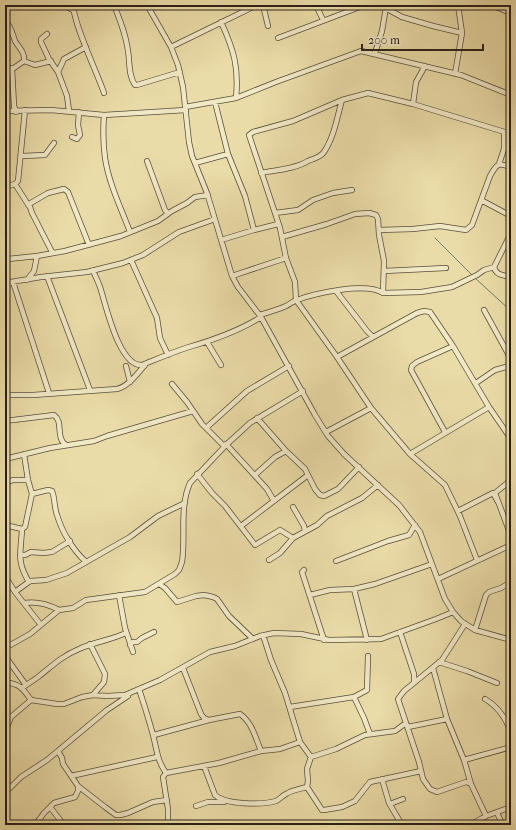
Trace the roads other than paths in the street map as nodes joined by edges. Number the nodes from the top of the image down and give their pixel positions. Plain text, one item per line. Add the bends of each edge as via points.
1 (63, 5) edge
2 (114, 5) edge
3 (149, 5) edge
4 (255, 5) edge
5 (263, 5) edge
6 (316, 5) edge
7 (365, 5) edge
8 (380, 5) edge
9 (458, 5) edge
10 (491, 5) edge
11 (73, 7) edge
12 (386, 8) junction
13 (511, 10) edge
14 (5, 20) edge
15 (323, 20) junction
16 (221, 22) junction
17 (268, 26) dead end
18 (462, 33) junction
19 (47, 34) dead end
20 (278, 38) dead end
21 (86, 47) junction
22 (171, 47) junction
23 (375, 53) junction
24 (24, 61) junction
25 (52, 63) junction
26 (61, 66) junction
27 (425, 66) junction
28 (58, 72) junction
29 (180, 72) junction
30 (454, 74) junction
31 (104, 93) dead end
32 (511, 95) edge
33 (236, 98) junction
34 (342, 100) junction
35 (215, 102) junction
36 (413, 104) junction
37 (185, 108) junction
38 (25, 110) junction
39 (5, 111) edge
40 (69, 111) junction
41 (16, 112) junction
42 (79, 112) junction
43 (104, 115) junction
44 (511, 124) edge
45 (507, 134) edge
46 (72, 137) dead end
47 (54, 143) dead end
48 (228, 154) junction
49 (22, 156) junction
50 (147, 161) dead end
51 (195, 163) junction
52 (499, 164) junction
53 (511, 168) edge
54 (261, 173) junction
55 (15, 184) junction
56 (5, 186) edge
57 (352, 190) dead end
58 (208, 195) junction
59 (481, 200) junction
60 (29, 206) junction
61 (168, 213) junction
62 (275, 213) junction
63 (511, 216) edge
64 (215, 218) junction
65 (278, 224) junction
66 (254, 230) junction
67 (379, 230) junction
68 (130, 232) junction
69 (511, 233) edge
70 (282, 237) junction
71 (221, 240) junction
72 (89, 245) junction
73 (52, 252) junction
74 (5, 255) edge
75 (37, 256) junction
76 (286, 258) junction
77 (131, 260) junction
78 (494, 267) junction
79 (446, 268) dead end
80 (93, 270) junction
81 (34, 271) junction
82 (384, 271) junction
83 (47, 276) junction
84 (232, 276) junction
85 (40, 277) junction
86 (511, 277) edge
87 (27, 280) junction
88 (13, 282) junction
89 (5, 283) edge
90 (336, 291) junction
91 (383, 293) junction
92 (296, 300) junction
93 (484, 310) dead end
94 (260, 316) junction
95 (373, 336) junction
96 (207, 342) junction
97 (453, 346) junction
98 (168, 355) junction
99 (336, 356) junction
100 (511, 359) edge
101 (511, 363) edge
102 (146, 364) junction
103 (126, 366) dead end
104 (221, 366) dead end
105 (289, 366) junction
106 (130, 382) junction
107 (476, 383) junction
108 (172, 384) dead end
109 (90, 390) junction
110 (302, 391) junction
111 (50, 393) junction
112 (5, 395) edge
113 (489, 407) junction
114 (371, 408) junction
115 (193, 411) junction
116 (257, 418) junction
117 (5, 421) edge
118 (206, 428) junction
119 (326, 432) junction
120 (446, 432) junction
121 (511, 439) edge
122 (66, 445) junction
123 (225, 445) junction
124 (286, 451) junction
125 (24, 454) junction
126 (410, 454) junction
127 (5, 459) edge
128 (358, 467) junction
129 (197, 474) junction
130 (255, 475) junction
131 (308, 475) junction
132 (28, 480) junction
133 (511, 480) edge
134 (5, 483) edge
135 (378, 485) junction
136 (32, 494) junction
137 (274, 501) junction
138 (498, 502) junction
139 (185, 503) junction
140 (293, 507) dead end
141 (460, 516) junction
142 (5, 525) edge
143 (415, 525) junction
144 (240, 526) junction
145 (22, 529) junction
146 (306, 529) junction
147 (511, 536) edge
148 (293, 538) junction
149 (70, 541) junction
150 (511, 544) edge
151 (20, 555) junction
152 (269, 560) dead end
153 (477, 560) junction
154 (336, 561) dead end
155 (86, 562) junction
156 (432, 564) junction
157 (304, 570) dead end
158 (5, 576) edge
159 (438, 579) junction
160 (29, 582) junction
161 (511, 582) edge
162 (159, 584) junction
163 (354, 589) junction
164 (15, 592) junction
165 (119, 595) junction
166 (310, 595) junction
167 (24, 603) junction
168 (59, 610) junction
169 (452, 612) junction
170 (465, 624) junction
171 (40, 625) junction
172 (475, 630) junction
173 (154, 632) dead end
174 (400, 632) junction
175 (126, 633) junction
176 (263, 635) junction
177 (253, 639) junction
178 (324, 640) junction
179 (367, 640) junction
180 (511, 640) edge
181 (131, 643) junction
182 (90, 644) junction
183 (5, 648) edge
184 (133, 652) dead end
185 (5, 656) edge
186 (368, 656) dead end
187 (439, 662) junction
188 (183, 668) junction
189 (433, 668) junction
190 (414, 674) junction
191 (421, 677) junction
192 (5, 678) edge
193 (414, 682) junction
194 (7, 683) edge
195 (497, 683) dead end
196 (24, 686) junction
197 (139, 689) junction
198 (131, 694) junction
199 (93, 695) junction
200 (354, 697) junction
201 (485, 699) dead end
202 (31, 700) junction
203 (290, 707) junction
204 (447, 719) junction
205 (209, 720) junction
206 (407, 725) junction
207 (5, 732) edge
208 (511, 733) edge
209 (370, 734) junction
210 (154, 736) junction
211 (300, 742) junction
212 (511, 747) edge
213 (58, 751) junction
214 (261, 752) junction
215 (157, 757) junction
216 (311, 757) junction
217 (464, 760) junction
218 (204, 766) junction
219 (421, 771) junction
220 (166, 773) junction
221 (71, 776) junction
222 (382, 779) junction
223 (468, 780) junction
224 (78, 786) junction
225 (307, 787) junction
226 (5, 793) edge
227 (403, 799) dead end
228 (167, 800) junction
229 (228, 802) junction
230 (390, 804) junction
231 (196, 806) dead end
232 (50, 807) junction
233 (511, 807) edge
234 (496, 813) junction
235 (486, 816) junction
236 (35, 825) edge
237 (64, 825) edge
238 (168, 825) edge
239 (402, 825) edge
240 (470, 825) edge
241 (503, 825) edge

1 - 11 street
2 - 29 street via 122,25 130,72 135,85
3 - 22 street
4 - 16 street
5 - 17 street
6 - 15 street
7 - 15 street
8 - 12 street
9 - 18 street
10 - 13 street via 506,11
11 - 21 street
12 - 18 street via 402,17
12 - 23 street
14 - 24 street via 12,28 15,40 24,54
15 - 20 street
16 - 22 street
16 - 33 street via 231,43 238,74
18 - 30 street
19 - 25 street via 41,42
21 - 26 street via 64,59
21 - 31 street
22 - 29 street
23 - 27 street
23 - 33 street via 361,51
24 - 25 street via 35,65
24 - 41 street via 10,68
25 - 26 street
25 - 28 street
26 - 28 street
27 - 30 street
27 - 36 street via 416,82
28 - 40 street via 67,96
29 - 37 street
30 - 32 street
33 - 35 street
34 - 36 street via 368,92
34 - 54 street via 333,134 323,153 302,165
34 - 54 street via 293,121 249,135
35 - 37 street
35 - 48 street
36 - 45 street
37 - 43 street
37 - 51 street via 189,142
38 - 40 street
38 - 41 street
38 - 49 street
39 - 41 street
40 - 42 street
42 - 43 street
42 - 46 street via 80,135 77,139
43 - 68 street via 105,159
44 - 45 street
45 - 52 street
47 - 49 street via 45,155
48 - 51 street
48 - 66 street via 245,196
49 - 55 street via 18,181
50 - 61 street
51 - 58 street
52 - 53 street
52 - 59 street via 490,176
54 - 62 street
55 - 56 street
55 - 60 street
57 - 62 street via 313,200 298,210
58 - 61 street via 195,197
58 - 64 street
59 - 63 street
59 - 67 street via 472,225 466,230 440,226
60 - 72 street via 48,193 67,190
60 - 73 street
61 - 68 street via 152,224
62 - 65 street
64 - 71 street
64 - 77 street via 179,232
65 - 66 street
65 - 70 street
66 - 71 street
67 - 70 street via 376,215 368,212
67 - 82 street
68 - 72 street
69 - 78 street
70 - 76 street
71 - 84 street
72 - 73 street
73 - 75 street
74 - 75 street via 8,258
75 - 81 street
76 - 84 street
76 - 92 street via 294,282
77 - 80 street
77 - 98 street via 157,318 160,338
78 - 86 street via 498,274
78 - 91 street via 452,287 421,292
79 - 82 street
80 - 83 street
80 - 102 street via 120,345 134,364
81 - 85 street
81 - 87 street
82 - 91 street
83 - 85 street
83 - 109 street
84 - 94 street
85 - 87 street
87 - 88 street
88 - 89 street
88 - 111 street
90 - 91 street via 362,288
90 - 92 street
90 - 95 street
92 - 94 street
92 - 99 street
93 - 100 street
94 - 96 street via 253,322
94 - 105 street
95 - 97 street via 424,311 430,312
95 - 99 street
96 - 98 street
96 - 104 street
97 - 107 street
97 - 120 street via 417,362 411,370
98 - 102 street
99 - 114 street
101 - 107 street
102 - 106 street
103 - 106 street
105 - 110 street
105 - 118 street via 247,391
106 - 109 street via 123,388
107 - 113 street
108 - 115 street
109 - 111 street
110 - 116 street
110 - 119 street
111 - 112 street
113 - 120 street
113 - 121 street
114 - 119 street
114 - 126 street
115 - 118 street
115 - 122 street via 94,441
116 - 123 street
116 - 124 street
117 - 122 street via 54,415 58,420 60,438
118 - 123 street
119 - 128 street
120 - 126 street
122 - 125 street
123 - 129 street
123 - 130 street
124 - 130 street
124 - 131 street
125 - 127 street
125 - 132 street
126 - 141 street via 445,485
128 - 131 street via 338,489 324,496 318,493
128 - 135 street
129 - 139 street via 187,488
129 - 144 street
130 - 137 street
131 - 137 street
132 - 134 street
132 - 136 street
133 - 138 street via 495,493
135 - 143 street
135 - 146 street via 362,498
136 - 145 street via 25,527
136 - 149 street via 52,490 56,515
137 - 144 street
138 - 141 street via 493,492 458,511
138 - 147 street
139 - 155 street via 158,516 130,537
139 - 162 street via 182,562 175,574
140 - 146 street
141 - 153 street
142 - 145 street
143 - 154 street via 408,535
143 - 156 street
144 - 148 street via 256,545 280,530
145 - 151 street
146 - 148 street
148 - 152 street via 280,553
149 - 151 street via 52,552
149 - 155 street
150 - 153 street
151 - 160 street via 23,571
153 - 159 street
155 - 160 street via 67,573
156 - 159 street
156 - 163 street
157 - 166 street via 302,572
158 - 164 street
159 - 169 street
160 - 164 street
161 - 172 street via 486,595
162 - 165 street via 145,592
162 - 177 street via 177,602 196,596 213,597
163 - 166 street via 342,588
163 - 179 street
164 - 167 street
165 - 168 street via 86,600 73,608
165 - 175 street
166 - 178 street
167 - 168 street via 34,602
167 - 171 street
168 - 171 street
169 - 170 street
169 - 174 street
170 - 172 street
170 - 187 street
171 - 183 street via 30,634
172 - 180 street
173 - 181 street
174 - 179 street via 381,640
174 - 190 street
175 - 181 street
175 - 182 street
176 - 177 street
176 - 178 street via 301,634
176 - 203 street
177 - 188 street via 210,652
178 - 179 street
181 - 184 street
182 - 196 street via 60,659
182 - 199 street via 105,674 104,682
185 - 196 street
186 - 200 street via 368,688
187 - 189 street
187 - 195 street
188 - 197 street
188 - 205 street via 201,714
189 - 191 street
189 - 204 street
190 - 191 street
190 - 193 street
191 - 193 street
192 - 194 street
193 - 206 street via 398,699
194 - 196 street
196 - 202 street
197 - 198 street
197 - 210 street
198 - 199 street
198 - 213 street via 107,710
199 - 202 street via 64,704
200 - 203 street
200 - 209 street
201 - 208 street via 498,708
202 - 207 street via 12,717
203 - 211 street
204 - 206 street
204 - 217 street
205 - 210 street
205 - 214 street via 240,714 245,717
206 - 209 street via 395,731
206 - 219 street
209 - 216 street
210 - 215 street
211 - 214 street
211 - 216 street
212 - 217 street
213 - 221 street
213 - 226 street via 21,777
214 - 218 street
215 - 220 street
215 - 221 street
216 - 225 street via 306,770
217 - 223 street
218 - 220 street
218 - 229 street via 216,795
219 - 222 street
219 - 223 street via 424,782 436,792
220 - 228 street via 163,782
221 - 224 street
222 - 225 street via 370,782 355,801 342,807 324,810
222 - 230 street
223 - 235 street
224 - 228 street via 120,815 153,802
224 - 232 street via 75,797 54,803
225 - 229 street via 289,792 271,802
227 - 230 street
228 - 238 street
229 - 231 street via 208,802
230 - 239 street
232 - 236 street
232 - 237 street
233 - 234 street
234 - 235 street
234 - 241 street
235 - 240 street

